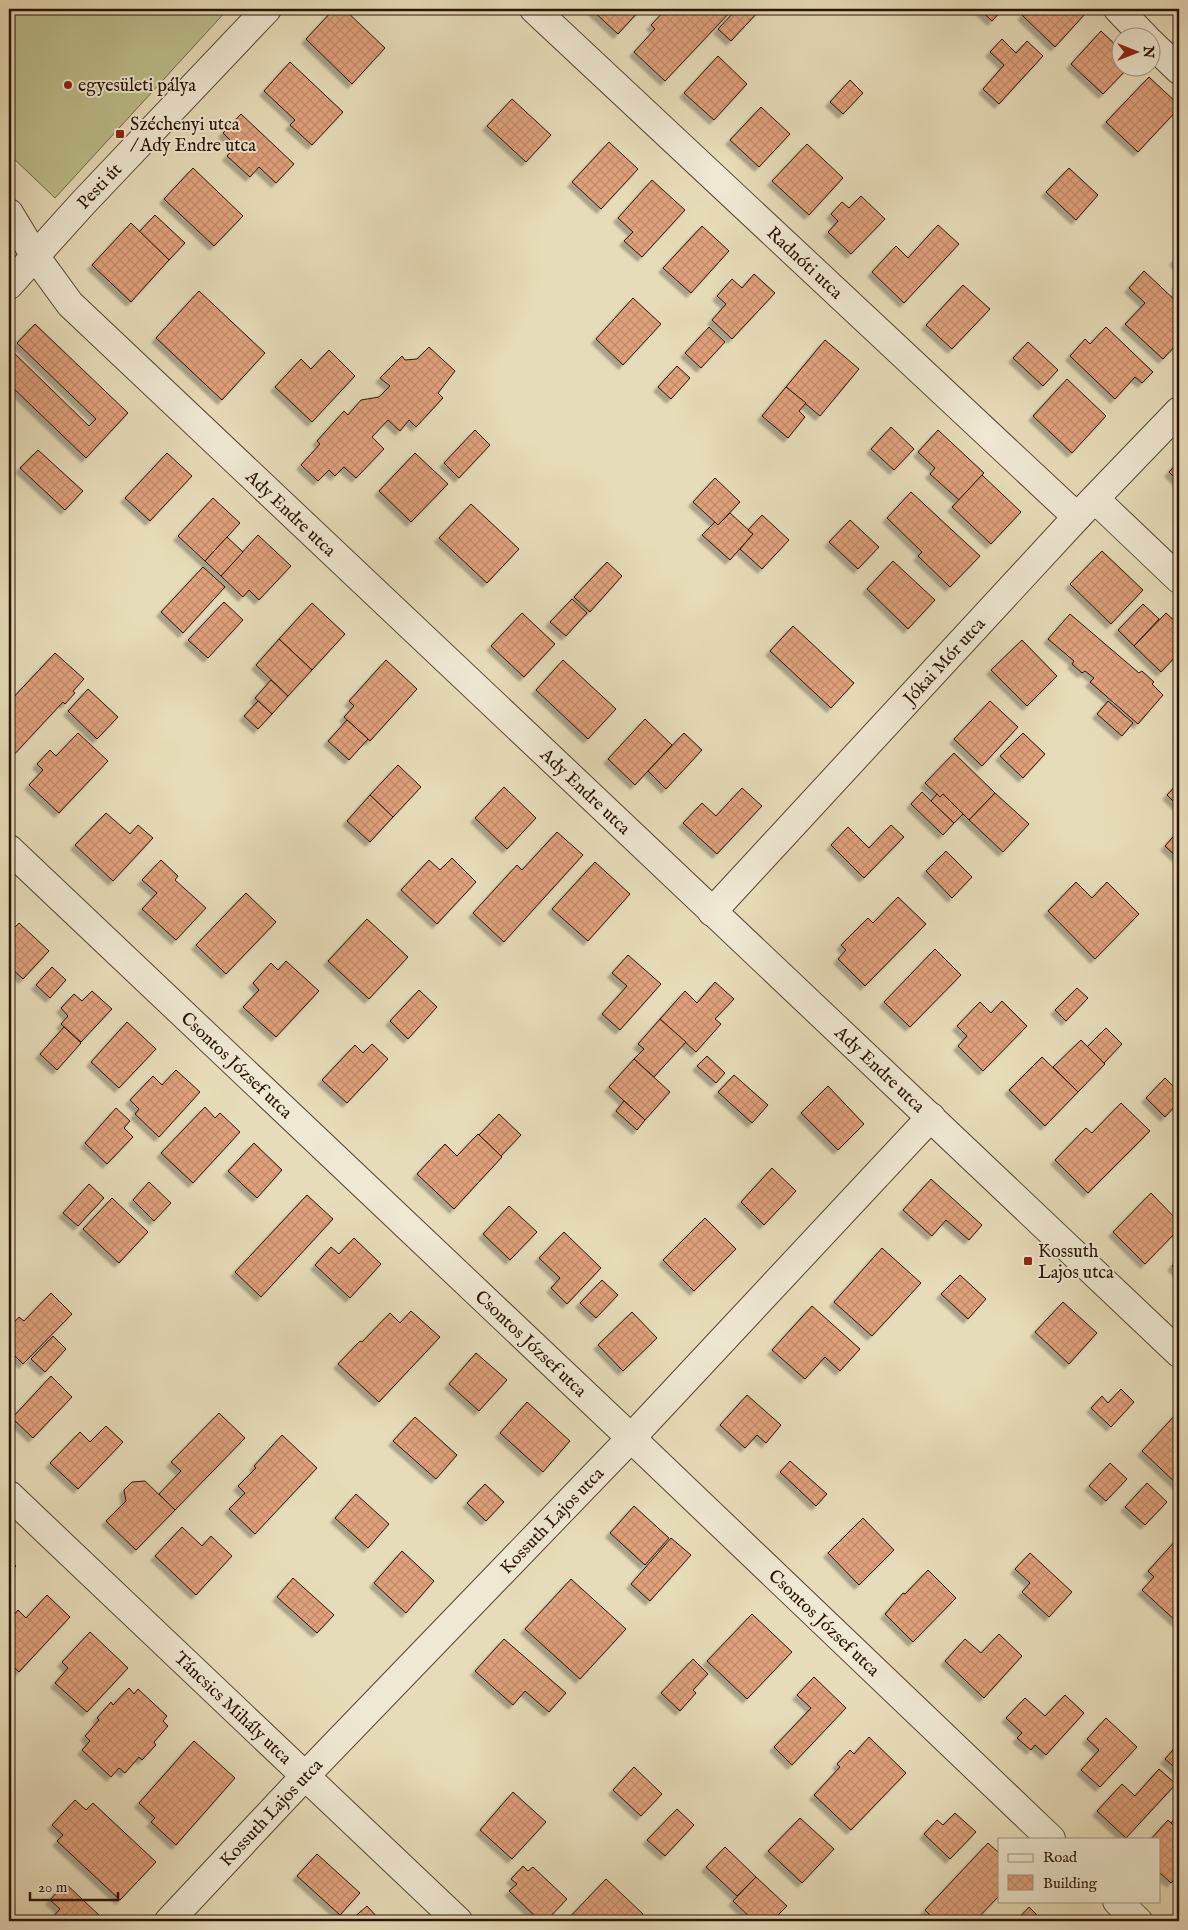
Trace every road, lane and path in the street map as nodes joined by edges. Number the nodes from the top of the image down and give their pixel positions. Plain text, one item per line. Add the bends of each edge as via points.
1 (267, 9) edge
2 (534, 9) edge
3 (1118, 9) edge
4 (1136, 28) edge
5 (1160, 52) edge
6 (1179, 70) edge
7 (9, 213) edge
8 (35, 256) junction
9 (9, 285) edge
10 (1179, 411) edge
11 (1086, 508) junction
12 (1179, 579) edge
13 (9, 849) edge
14 (712, 912) junction
15 (931, 1117) junction
16 (1179, 1354) edge
17 (631, 1438) junction
18 (9, 1495) edge
19 (304, 1776) junction
20 (1050, 1838) edge
21 (1118, 1902) edge
22 (169, 1921) edge
23 (458, 1921) edge
24 (1138, 1921) edge

1 - 8 street, Pesti út
2 - 11 street, Radnóti utca
3 - 4 street
5 - 6 street
7 - 8 street, Ady Endre utca
8 - 9 street, Pesti út
8 - 14 street, Ady Endre utca via 70,304
10 - 11 street, Jókai Mór utca
11 - 12 street, Radnóti utca
11 - 14 street, Jókai Mór utca
13 - 17 street, Csontos József utca
14 - 15 street, Ady Endre utca
15 - 16 street, Ady Endre utca
15 - 17 street, Kossuth Lajos utca
17 - 19 street, Kossuth Lajos utca
17 - 20 street, Csontos József utca
18 - 19 street, Táncsics Mihály utca
19 - 22 street, Kossuth Lajos utca
19 - 23 street, Táncsics Mihály utca
21 - 24 street

